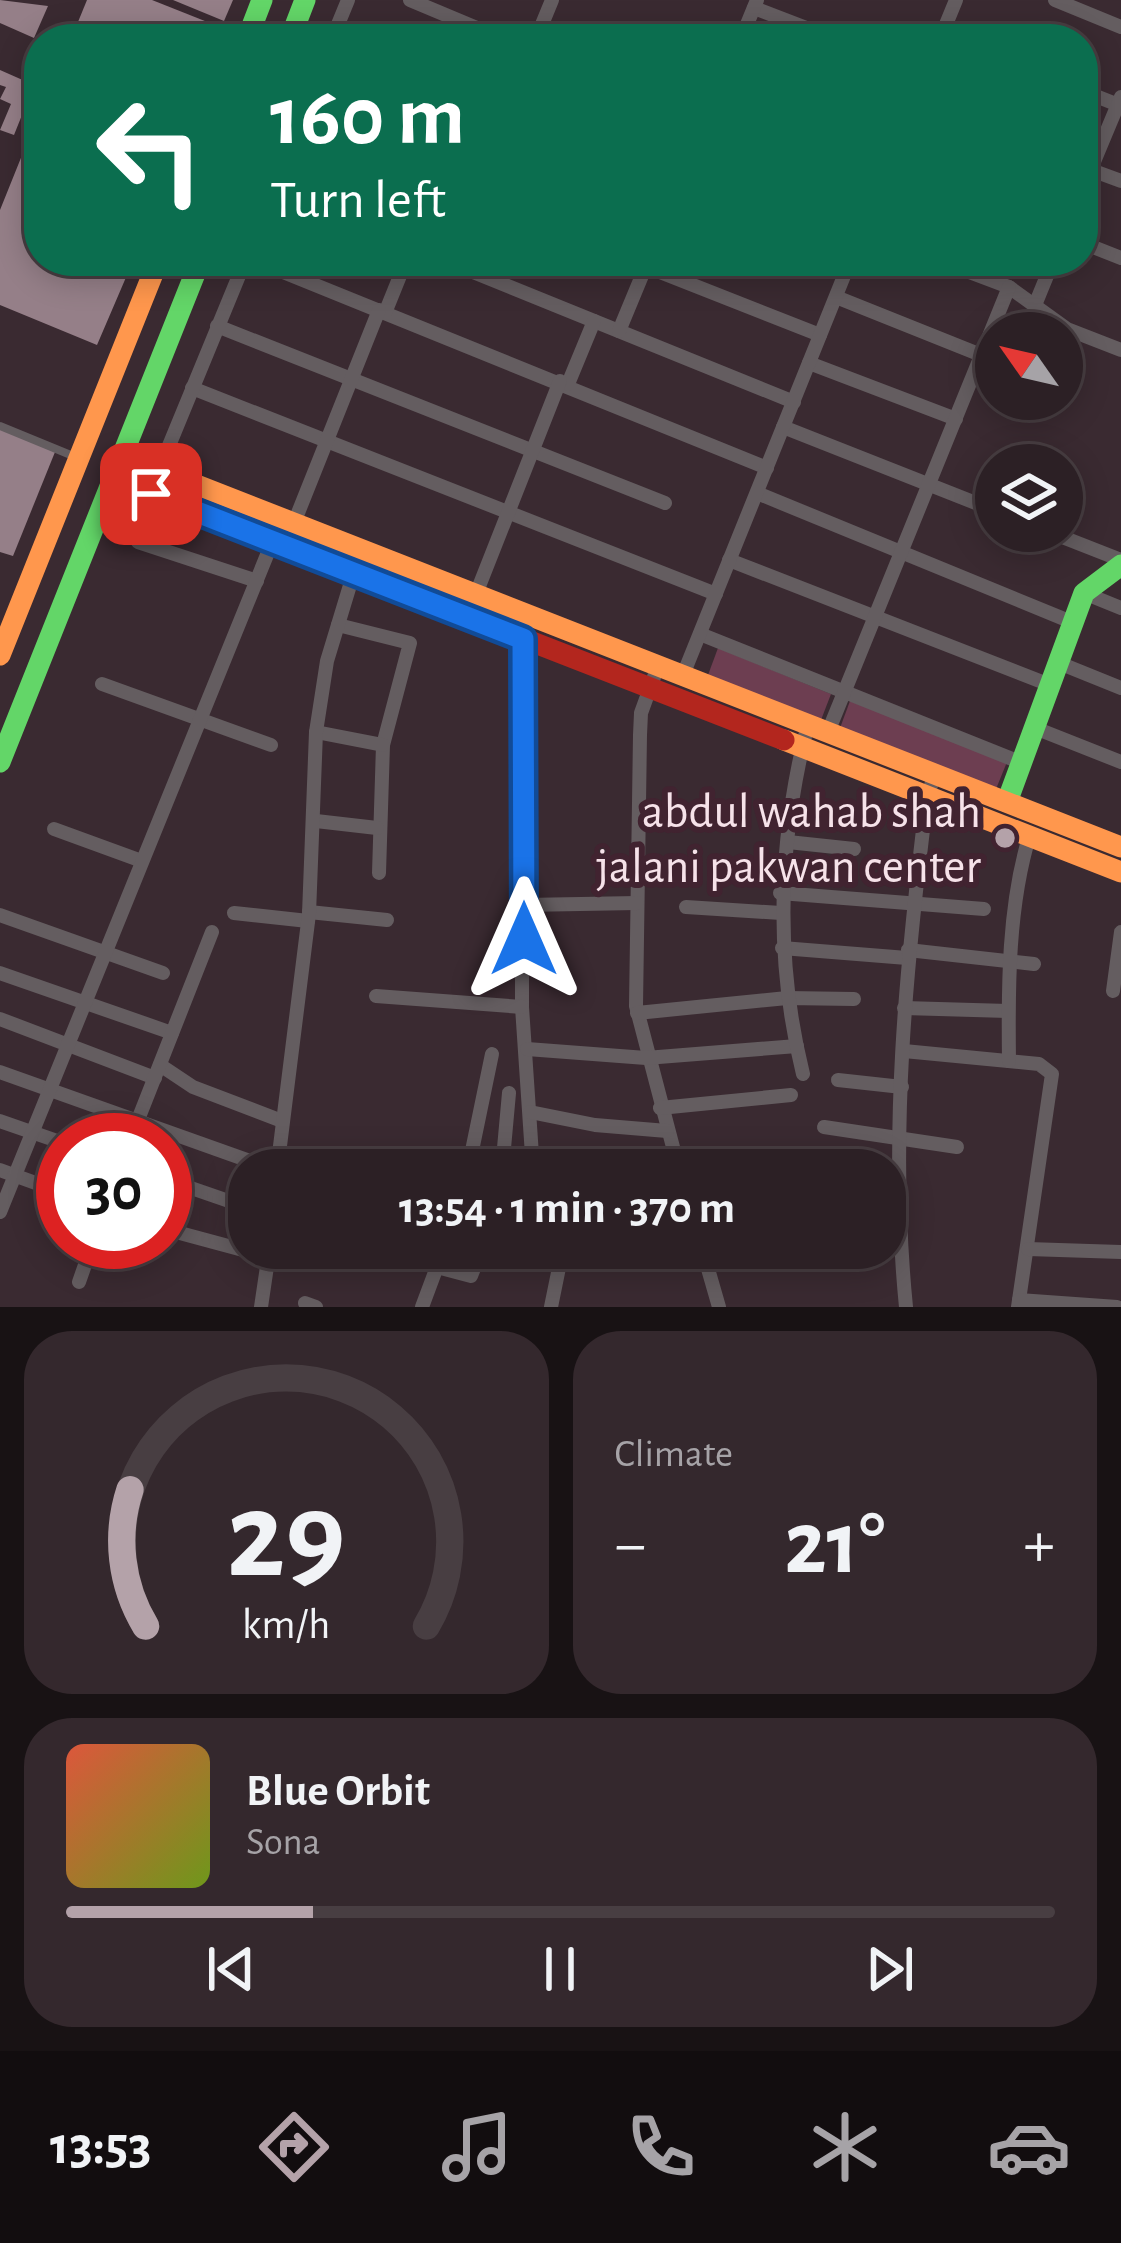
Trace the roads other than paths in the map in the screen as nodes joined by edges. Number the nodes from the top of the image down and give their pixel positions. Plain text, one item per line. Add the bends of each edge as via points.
1 (410, 0) edge
2 (1054, 0) edge
3 (755, 4) edge
4 (467, 24) edge
5 (801, 24) edge
6 (1121, 27) edge
7 (1120, 102) edge
8 (1098, 146) edge
9 (152, 276) edge
10 (194, 276) edge
11 (239, 276) edge
12 (294, 276) edge
13 (399, 276) edge
14 (483, 276) edge
15 (638, 276) edge
16 (674, 276) edge
17 (845, 276) edge
18 (980, 276) edge
19 (1047, 276) edge
20 (1009, 287) junction
21 (836, 297) junction
22 (1035, 305) junction
23 (382, 311) junction
24 (999, 312) edge
25 (594, 321) junction
26 (218, 326) junction
27 (619, 331) junction
28 (820, 335) junction
29 (1121, 350) edge
30 (975, 354) edge
31 (809, 363) junction
32 (975, 371) edge
33 (351, 380) junction
34 (564, 383) junction
35 (193, 388) junction
36 (794, 402) junction
37 (956, 419) junction
38 (0, 426) edge
39 (783, 427) junction
40 (327, 440) junction
41 (533, 449) junction
42 (120, 455) junction
43 (79, 459) junction
44 (766, 468) junction
45 (159, 470) junction
46 (111, 478) junction
47 (929, 485) junction
48 (757, 493) junction
49 (665, 503) dead end
50 (975, 503) edge
51 (508, 512) junction
52 (288, 521) junction
53 (273, 541) junction
54 (138, 542) dead end
55 (1083, 546) edge
56 (361, 549) junction
57 (902, 552) junction
58 (729, 560) junction
59 (1121, 562) edge
60 (354, 573) junction
61 (256, 581) junction
62 (1084, 593) junction
63 (476, 594) junction
64 (716, 594) junction
65 (1121, 608) edge
66 (522, 612) junction
67 (875, 617) junction
68 (1074, 623) junction
69 (338, 625) junction
70 (700, 634) junction
71 (523, 639) junction
72 (0, 655) edge
73 (1059, 663) junction
74 (658, 666) junction
75 (682, 675) junction
76 (102, 684) dead end
77 (1050, 686) junction
78 (650, 688) junction
79 (1121, 688) edge
80 (845, 693) junction
81 (200, 721) junction
82 (818, 728) junction
83 (1035, 728) junction
84 (316, 732) junction
85 (271, 745) dead end
86 (382, 745) junction
87 (802, 748) junction
88 (0, 762) edge
89 (1121, 762) edge
90 (1022, 763) junction
91 (935, 774) junction
92 (927, 796) junction
93 (1006, 802) junction
94 (1035, 813) junction
95 (316, 821) junction
96 (377, 828) junction
97 (54, 829) dead end
98 (1029, 836) junction
99 (788, 842) junction
100 (1121, 847) edge
101 (854, 849) dead end
102 (139, 860) junction
103 (1121, 872) edge
104 (379, 873) dead end
105 (780, 893) junction
106 (914, 901) junction
107 (637, 903) junction
108 (524, 905) junction
109 (686, 907) dead end
110 (984, 909) dead end
111 (235, 913) dead end
112 (781, 913) junction
113 (0, 915) edge
114 (309, 916) junction
115 (387, 920) dead end
116 (212, 932) dead end
117 (1121, 932) edge
118 (782, 948) junction
119 (102, 952) junction
120 (907, 954) junction
121 (1011, 962) junction
122 (1034, 964) dead end
123 (0, 973) edge
124 (163, 973) dead end
125 (1113, 991) dead end
126 (376, 996) dead end
127 (787, 998) junction
128 (854, 999) dead end
129 (83, 1001) junction
130 (522, 1007) junction
131 (904, 1008) junction
132 (1009, 1011) junction
133 (637, 1013) junction
134 (0, 1019) edge
135 (172, 1034) junction
136 (66, 1044) junction
137 (796, 1046) junction
138 (526, 1049) junction
139 (904, 1051) junction
140 (492, 1054) dead end
141 (646, 1058) junction
142 (1009, 1061) junction
143 (157, 1071) junction
144 (0, 1072) edge
145 (803, 1074) dead end
146 (838, 1080) dead end
147 (902, 1087) junction
148 (47, 1090) junction
149 (509, 1094) dead end
150 (791, 1095) dead end
151 (661, 1108) junction
152 (530, 1112) junction
153 (112, 1113) edge
154 (141, 1113) edge
155 (282, 1120) junction
156 (0, 1121) edge
157 (824, 1127) dead end
158 (667, 1131) junction
159 (31, 1132) junction
160 (36, 1134) edge
161 (898, 1138) junction
162 (192, 1141) edge
163 (957, 1147) dead end
164 (279, 1149) edge
165 (472, 1149) edge
166 (504, 1149) edge
167 (532, 1149) edge
168 (673, 1149) edge
169 (897, 1149) edge
170 (228, 1153) edge
171 (7, 1173) edge
172 (36, 1183) edge
173 (192, 1188) edge
174 (228, 1201) edge
175 (0, 1212) edge
176 (192, 1235) edge
177 (228, 1243) edge
178 (1028, 1249) junction
179 (1121, 1252) edge
180 (84, 1269) edge
181 (267, 1269) edge
182 (436, 1269) edge
183 (559, 1269) edge
184 (708, 1269) edge
185 (900, 1269) edge
186 (79, 1282) dead end
187 (1018, 1304) edge
188 (261, 1307) edge
189 (422, 1307) edge
190 (551, 1307) edge
191 (719, 1307) edge
192 (906, 1307) edge
193 (1117, 1307) edge

1 - 4 street
2 - 6 street
3 - 5 street
7 - 8 street
9 - 43 street
10 - 42 street
11 - 26 street
12 - 23 street
13 - 23 street
14 - 25 street
15 - 27 street
16 - 28 street
17 - 21 street
18 - 20 street
19 - 22 street
20 - 22 street
20 - 24 street
21 - 28 street
21 - 30 street
22 - 29 street
23 - 33 street
23 - 34 street
25 - 27 street
25 - 34 street
26 - 33 street
26 - 35 street
27 - 36 street
28 - 31 street
31 - 36 street
31 - 37 street
32 - 37 street
33 - 40 street
33 - 41 street
34 - 41 street
34 - 44 street
35 - 40 street
35 - 45 street
36 - 39 street
37 - 47 street
38 - 43 lane
39 - 44 street
39 - 47 street
40 - 51 street
40 - 52 street
41 - 49 street
41 - 51 street
42 - 45 street
42 - 46 street
43 - 72 street
44 - 48 street
45 - 52 street
46 - 53 street
46 - 88 street
47 - 50 street
47 - 57 street
48 - 57 street
48 - 58 street
51 - 63 street
51 - 64 street
52 - 53 street
52 - 56 street
53 - 60 street
53 - 61 street
54 - 61 street
55 - 59 street
56 - 60 street
56 - 63 street
57 - 67 street
57 - 68 street
58 - 64 street
58 - 67 street
59 - 62 street
60 - 69 street
60 - 71 street
61 - 81 street
62 - 65 street
62 - 68 street
63 - 66 street
64 - 70 street
66 - 71 street
66 - 74 street
67 - 77 street
67 - 80 street
68 - 73 street
69 - 84 street
69 - 86 street via 410,643
70 - 75 street
70 - 80 street
71 - 78 street
71 - 108 street
73 - 77 street
73 - 79 street
74 - 75 street
74 - 78 street
75 - 82 street
76 - 81 street
77 - 83 street
78 - 87 street
78 - 107 street via 640,735
80 - 82 street
80 - 90 street
81 - 85 street
81 - 102 street
82 - 87 street
82 - 91 street
83 - 89 street
83 - 90 street
84 - 86 street
84 - 95 street
86 - 96 street
87 - 92 street
87 - 99 street
90 - 93 street
91 - 92 street
91 - 93 street
92 - 98 street
92 - 106 street
93 - 94 street
94 - 98 street
94 - 100 street
95 - 96 street
95 - 114 street
96 - 104 street
97 - 102 street
98 - 103 street
98 - 121 street
99 - 101 street
99 - 105 street
102 - 119 street
105 - 106 street
105 - 112 street
106 - 110 street
106 - 120 street
107 - 108 street
107 - 133 street
108 - 130 street
109 - 112 street
111 - 114 street
112 - 118 street
113 - 119 street
114 - 115 street
114 - 155 street
116 - 135 street
117 - 125 street
118 - 120 street
118 - 127 street
119 - 124 street
119 - 129 street
120 - 121 street
120 - 131 street
121 - 122 street
121 - 132 street
123 - 129 street
126 - 130 street
127 - 128 street
127 - 133 street
127 - 137 street
129 - 135 street
129 - 136 street
130 - 138 street
131 - 132 street
131 - 139 street
132 - 142 street
133 - 141 street
134 - 136 street
135 - 143 street
136 - 143 street
136 - 148 street
137 - 141 street
137 - 145 street
138 - 141 street
138 - 152 street
139 - 142 street
139 - 147 street
140 - 165 street
141 - 151 street
142 - 178 street via 1052,1074
143 - 154 street
143 - 155 street
144 - 148 street
146 - 147 street
147 - 161 street
148 - 153 street
148 - 159 street
149 - 166 street
150 - 151 street
151 - 158 street
152 - 158 street
152 - 167 street
155 - 164 street
156 - 159 street
157 - 161 street
158 - 168 street
159 - 160 street
159 - 171 street
161 - 163 street
161 - 169 street
162 - 170 street
171 - 172 street
171 - 175 street
173 - 174 street
176 - 177 street
178 - 179 street
178 - 187 street
180 - 186 street
181 - 188 street
182 - 189 street
183 - 190 street
184 - 191 street
185 - 192 street
187 - 193 street

